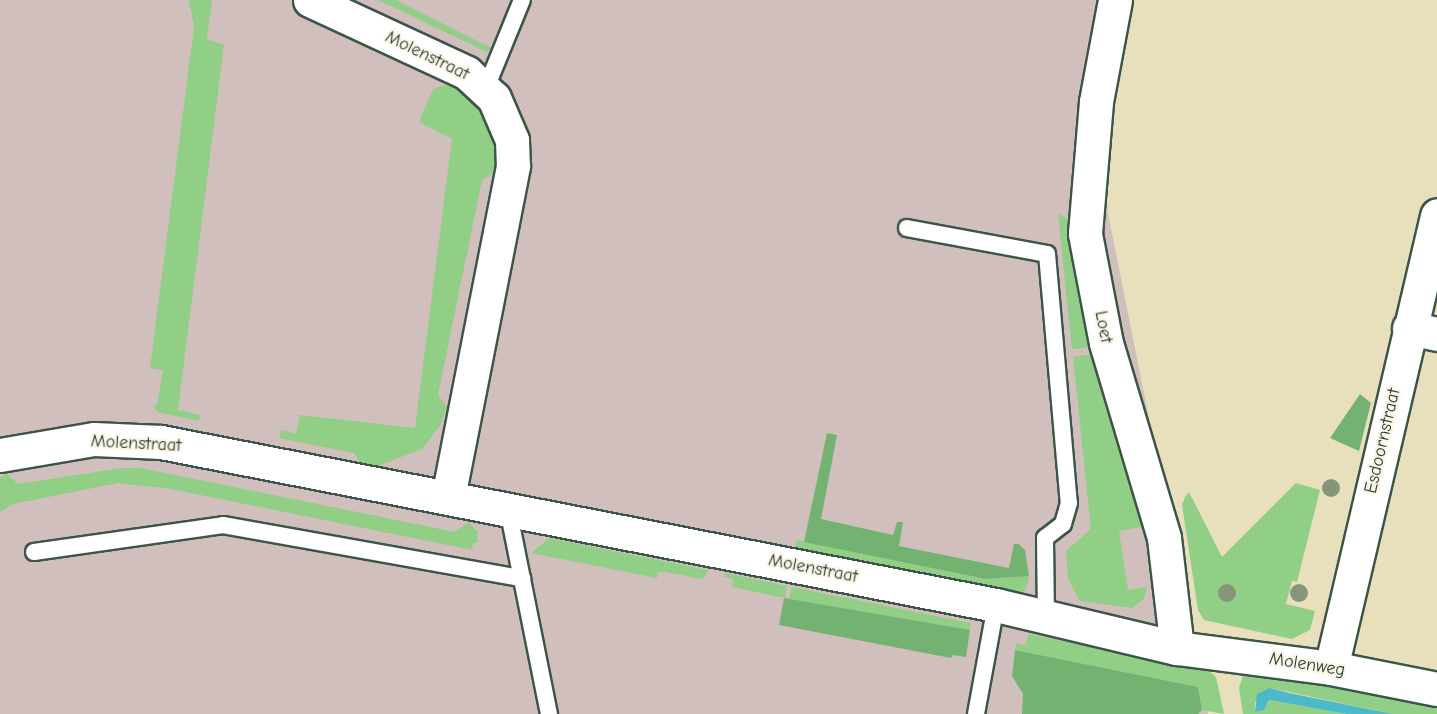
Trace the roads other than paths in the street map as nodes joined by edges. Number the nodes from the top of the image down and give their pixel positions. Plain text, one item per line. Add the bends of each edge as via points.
1 (310, 0) edge
2 (522, 0) edge
3 (1115, 0) edge
4 (486, 88) junction
5 (1437, 215) edge
6 (907, 228) dead end
7 (1423, 331) edge
8 (0, 455) edge
9 (448, 497) junction
10 (508, 509) junction
11 (33, 552) dead end
12 (522, 578) junction
13 (996, 605) junction
14 (1046, 620) junction
15 (1177, 648) junction
16 (1331, 668) junction
17 (1437, 689) edge
18 (549, 714) edge
19 (976, 714) edge

1 - 4 street, Molenstraat via 467,73
2 - 4 lane
3 - 15 street, Loet via 1096,102 1085,234 1106,343 1164,538
4 - 9 street, Molenstraat via 502,113 512,140 513,166
5 - 7 street, Esdoornstraat
6 - 14 lane via 1047,254 1069,503 1063,524 1045,538
7 - 16 street, Esdoornstraat
8 - 9 street, Molenstraat via 94,439 161,442
9 - 10 street, Molenstraat
10 - 12 lane
10 - 13 street, Molenstraat
11 - 12 lane via 224,525
12 - 18 lane
13 - 14 street, Molenstraat
13 - 19 lane
14 - 15 street, Molenstraat
15 - 16 street, Molenweg
16 - 17 street, Molenweg

